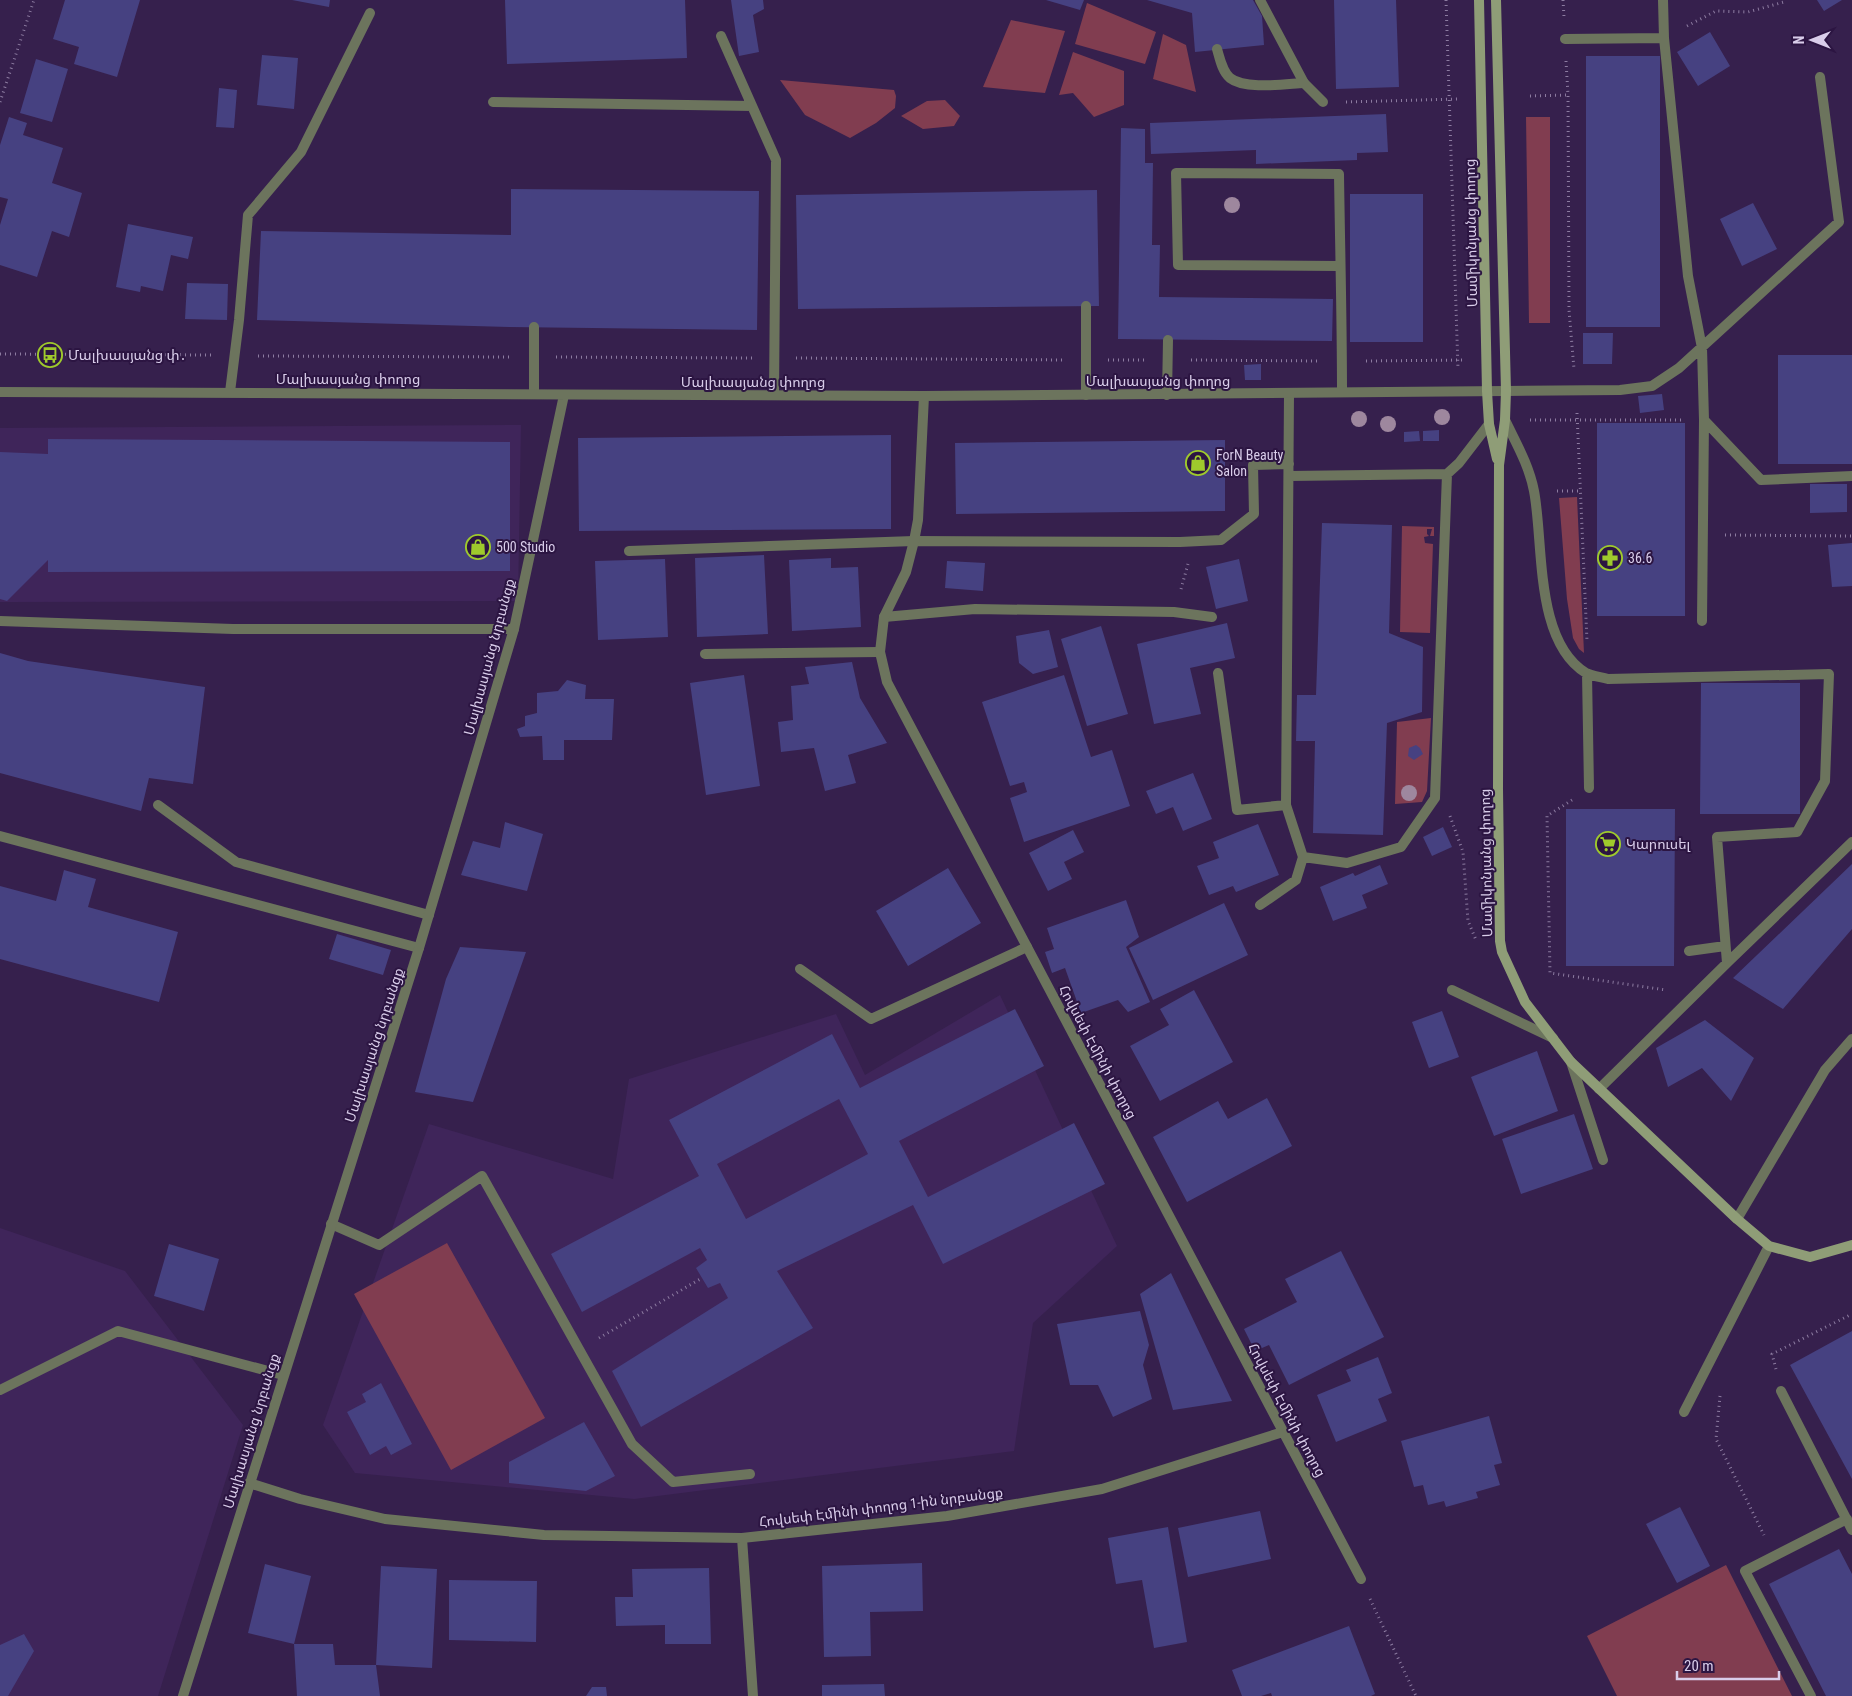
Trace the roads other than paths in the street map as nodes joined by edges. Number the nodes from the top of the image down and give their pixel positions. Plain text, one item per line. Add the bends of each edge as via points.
1 (1260, 0) edge
2 (1479, 0) edge
3 (1496, 0) edge
4 (1663, 0) edge
5 (370, 13) dead end
6 (721, 36) dead end
7 (1664, 38) junction
8 (1565, 39) road end
9 (1217, 49) dead end
10 (1820, 78) dead end
11 (1304, 83) junction
12 (493, 102) dead end
13 (1323, 102) road end
14 (752, 106) junction
15 (1340, 266) junction
16 (1086, 306) dead end
17 (534, 327) dead end
18 (1168, 340) dead end
19 (1702, 348) junction
20 (1487, 391) junction
21 (1506, 391) junction
22 (0, 392) edge
23 (230, 392) junction
24 (1342, 392) junction
25 (534, 394) junction
26 (564, 394) junction
27 (1167, 394) junction
28 (1289, 394) junction
29 (774, 395) junction
30 (1086, 395) junction
31 (924, 396) junction
32 (1504, 420) junction
33 (1704, 420) junction
34 (1489, 424) junction
35 (1289, 464) junction
36 (1499, 465) junction
37 (1447, 474) junction
38 (1289, 476) junction
39 (1852, 476) edge
40 (914, 542) junction
41 (629, 551) dead end
42 (884, 617) junction
43 (1212, 617) dead end
44 (0, 620) edge
45 (1702, 621) dead end
46 (514, 629) junction
47 (880, 652) junction
48 (705, 654) dead end
49 (1218, 673) dead end
50 (1588, 674) junction
51 (1589, 788) road end
52 (158, 805) dead end
53 (1286, 805) junction
54 (0, 836) edge
55 (1852, 842) edge
56 (1303, 857) junction
57 (1260, 905) dead end
58 (429, 915) junction
59 (1725, 946) junction
60 (1027, 947) junction
61 (419, 948) junction
62 (1689, 951) dead end
63 (1727, 963) junction
64 (800, 970) dead end
65 (1452, 990) dead end
66 (1553, 1038) junction
67 (1852, 1039) edge
68 (1571, 1062) junction
69 (1599, 1089) junction
70 (1604, 1160) dead end
71 (1737, 1220) junction
72 (331, 1224) junction
73 (1769, 1246) junction
74 (1851, 1248) edge
75 (283, 1375) junction
76 (0, 1390) edge
77 (1781, 1391) road end
78 (1684, 1412) dead end
79 (1283, 1432) junction
80 (750, 1474) dead end
81 (250, 1483) junction
82 (1847, 1520) junction
83 (1852, 1530) edge
84 (742, 1538) junction
85 (1361, 1579) road end
86 (183, 1696) edge
87 (753, 1696) edge
88 (1811, 1696) edge

1 - 11 street
2 - 20 street, Մամիկոնյանց փողոց
3 - 21 street, Մամիկոնյանց փողոց
4 - 7 street
5 - 23 street via 301,152 248,215
6 - 14 street
7 - 8 street
7 - 19 street via 1688,276
9 - 11 street via 1221,65 1230,78 1244,84
10 - 19 street, Մալխասյանց փողոց via 1839,222
11 - 13 street
12 - 14 street
14 - 29 street via 776,160
15 - 15 street via 1339,174 1176,173 1178,265
15 - 24 street
16 - 30 street
17 - 25 street
18 - 27 street
19 - 21 street, Մալխասյանց փողոց via 1652,386 1620,390
19 - 33 street
20 - 21 street, Մալխասյանց փողոց
20 - 24 street, Մալխասյանց փողոց
20 - 34 street, Մամիկոնյանց փողոց
21 - 32 street, Մամիկոնյանց փողոց
22 - 23 street, Մալխասյանց փողոց
23 - 25 street, Մալխասյանց փողոց
24 - 28 street, Մալխասյանց փողոց
25 - 26 street, Մալխասյանց փողոց
26 - 29 street, Մալխասյանց փողոց
26 - 46 street, Մալխասյանց նրբանցք
27 - 28 street, Մալխասյանց փողոց
27 - 30 street, Մալխասյանց փողոց
28 - 35 street
29 - 31 street, Մալխասյանց փողոց
30 - 31 street, Մալխասյանց փողոց
31 - 40 street, Հովսեփ Էմինի փողոց
32 - 36 street, Մամիկոնյանց փողոց
32 - 50 street via 1527,464 1534,492 1542,575 1555,638 1575,665
33 - 39 street via 1761,480
33 - 45 street
34 - 36 street, Մամիկոնյանց փողոց
34 - 37 street
35 - 38 street
35 - 40 street via 1253,465 1254,514 1221,540
36 - 66 street, Մամիկոնյանց փողոց via 1500,941 1524,1002
37 - 38 street
37 - 56 street via 1435,798 1401,847 1347,863
38 - 53 street
40 - 41 street
40 - 42 street, Հովսեփ Էմինի փողոց via 906,572
42 - 43 street via 975,609 1174,612
42 - 47 street, Հովսեփ Էմինի փողոց
44 - 46 street via 233,629
46 - 58 street, Մալխասյանց նրբանցք
47 - 48 street
47 - 60 street, Հովսեփ Էմինի փողոց via 887,682
49 - 53 street via 1237,810
50 - 51 street
50 - 59 street via 1608,679 1829,674 1825,781 1797,832 1717,837
52 - 58 street via 236,862
53 - 56 street
54 - 61 street
55 - 63 street
56 - 57 street via 1296,880
58 - 61 street, Մալխասյանց նրբանցք
59 - 62 street
59 - 63 street
60 - 64 street via 871,1019
60 - 79 street, Հովսեփ Էմինի փողոց
61 - 72 street, Մալխասյանց նրբանցք
63 - 69 street
65 - 66 street
66 - 68 street, Մամիկոնյանց փողոց
67 - 71 street via 1825,1070
68 - 69 street, Մամիկոնյանց փողոց
68 - 70 street
69 - 71 street, Մամիկոնյանց փողոց
71 - 73 street, Մամիկոնյանց փողոց
72 - 75 street, Մալխասյանց նրբանցք
72 - 80 street via 379,1245 482,1176 632,1444 673,1482
73 - 74 street, Մամիկոնյանց փողոց via 1810,1257
73 - 78 street
75 - 76 street via 118,1331
75 - 81 street, Մալխասյանց նրբանցք
77 - 82 street
79 - 84 street, Հովսեփ Էմինի փողոց 1-ին նրբանցք via 1102,1489 947,1516
79 - 85 street, Հովսեփ Էմինի փողոց
81 - 84 street, Հովսեփ Էմինի փողոց 1-ին նրբանցք via 300,1499 385,1519 544,1535
81 - 86 street, Մալխասյանց նրբանցք
82 - 83 street
82 - 88 street via 1745,1571
84 - 87 street, Հովսեփ Էմինի փողոց 1-ին նրբանցք

